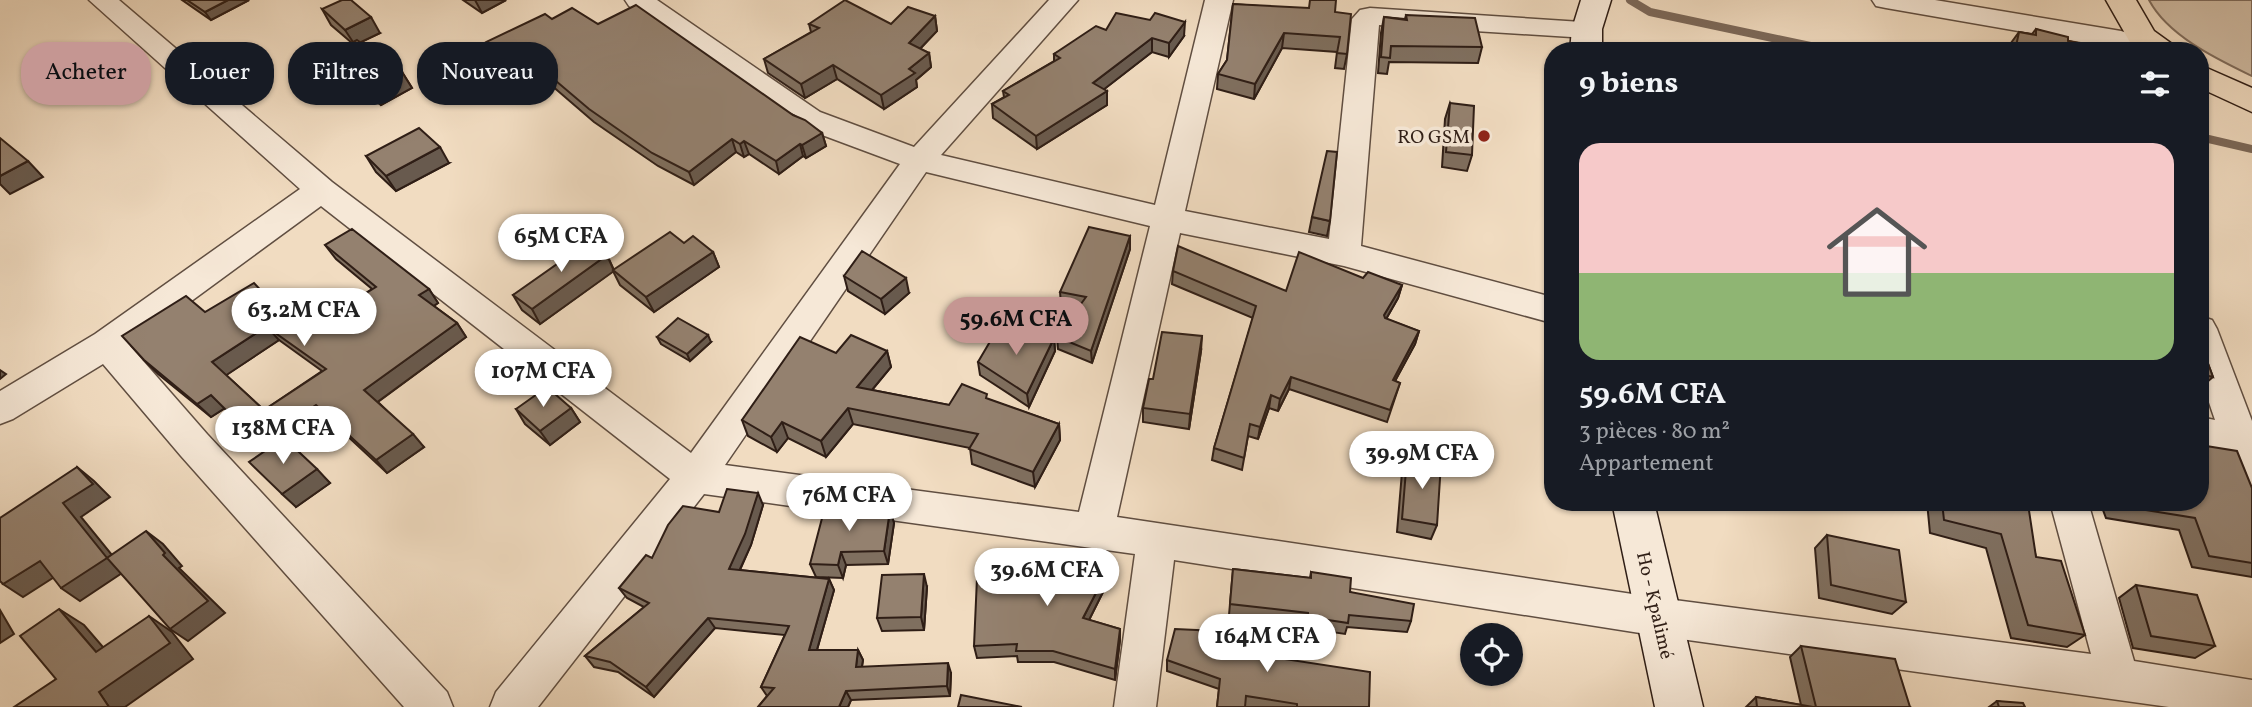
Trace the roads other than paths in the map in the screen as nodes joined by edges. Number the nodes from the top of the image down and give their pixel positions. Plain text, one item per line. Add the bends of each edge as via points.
1 (103, 0) edge
2 (639, 0) edge
3 (1064, 0) edge
4 (1219, 0) edge
5 (1886, 0) edge
6 (2121, 0) edge
7 (1591, 22) edge
8 (2125, 42) edge
9 (2135, 42) edge
10 (2209, 80) edge
11 (2252, 101) edge
12 (919, 160) junction
13 (321, 190) junction
14 (1167, 219) junction
15 (1344, 254) junction
16 (1544, 308) edge
17 (107, 344) junction
18 (2209, 353) edge
19 (0, 409) edge
20 (2209, 436) edge
21 (2247, 455) edge
22 (695, 477) junction
23 (1635, 511) edge
24 (2072, 511) edge
25 (1094, 531) junction
26 (1157, 540) junction
27 (1659, 617) junction
28 (2118, 678) junction
29 (2252, 701) edge
30 (432, 707) edge
31 (511, 707) edge
32 (1135, 707) edge
33 (1679, 707) edge

1 - 13 street
2 - 12 street via 809,119
3 - 12 street
4 - 14 street
5 - 8 street
6 - 9 main road
7 - 15 street via 1366,19
10 - 11 main road
12 - 14 street
12 - 22 street
13 - 17 street
13 - 22 street
14 - 15 street
14 - 25 street
15 - 16 street
17 - 19 street
17 - 30 street
18 - 21 street
20 - 21 street
22 - 25 street
22 - 31 street
23 - 27 main road, Ho - Kpalimé
24 - 28 street
25 - 26 street
26 - 27 street
26 - 32 street
27 - 28 street
27 - 33 main road, Ho - Kpalimé
28 - 29 street

